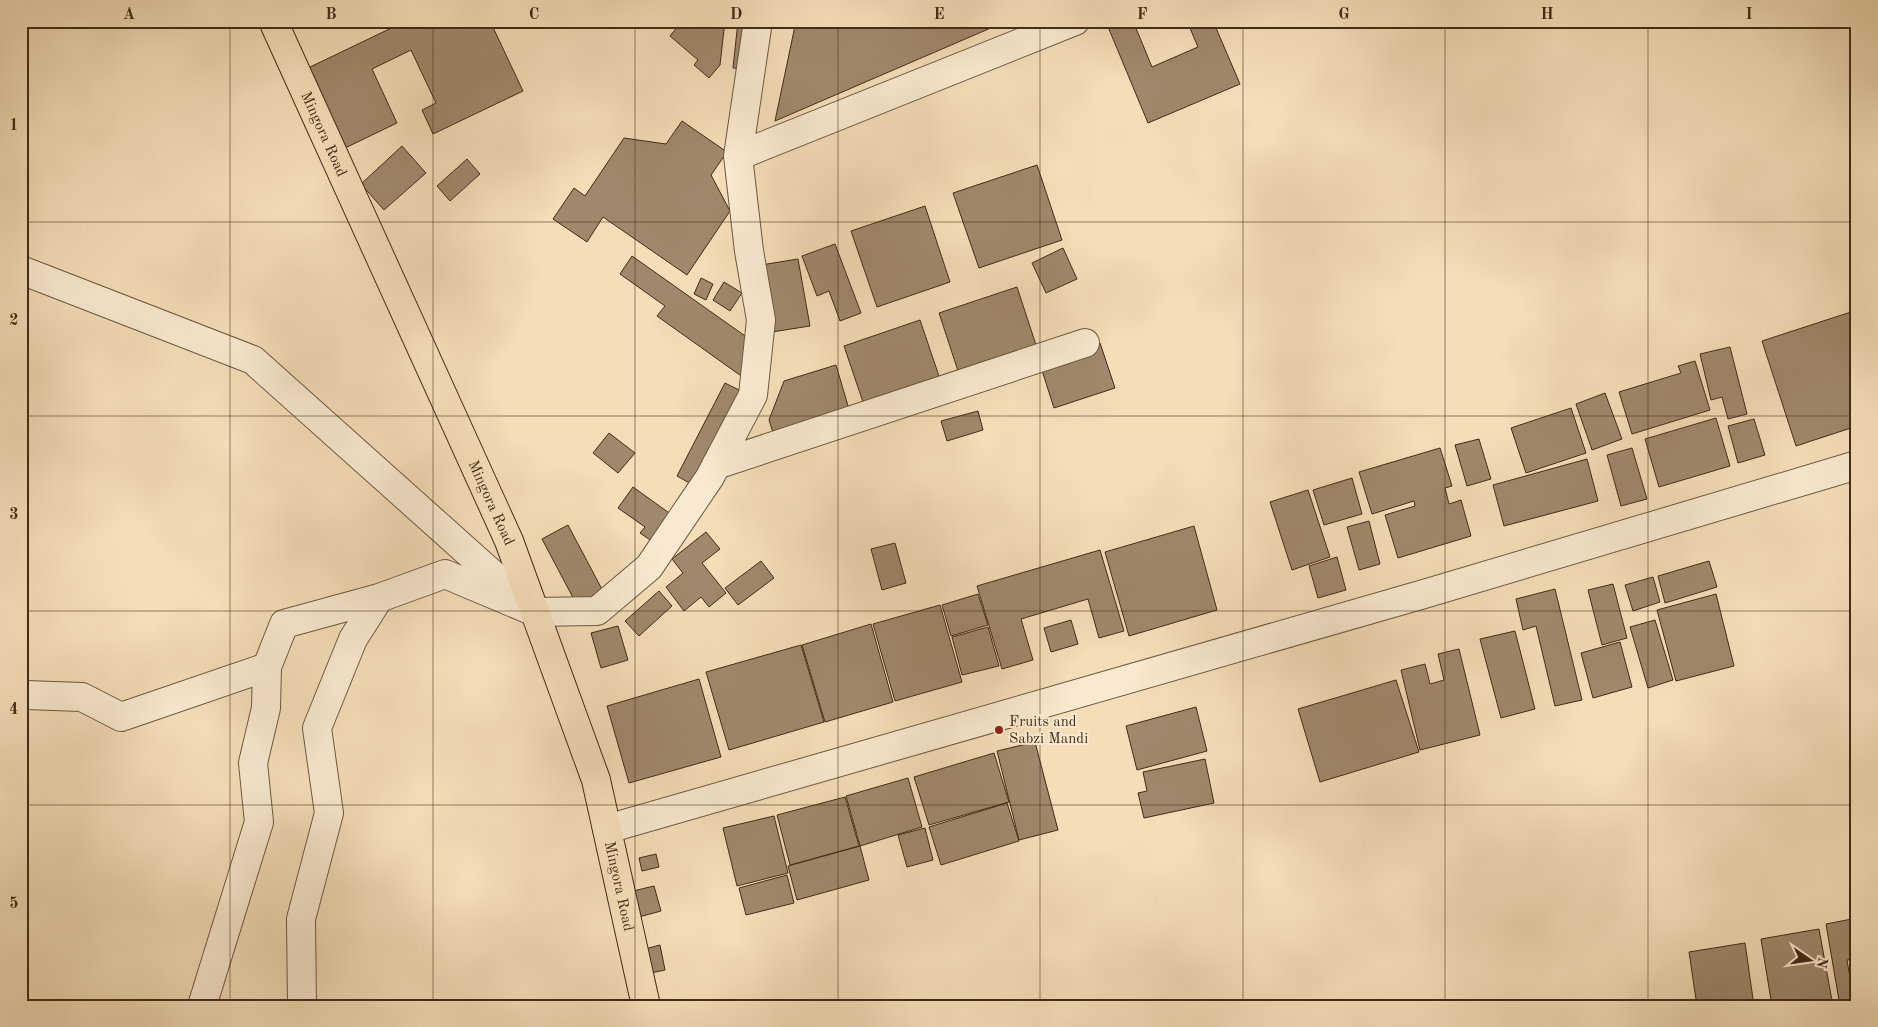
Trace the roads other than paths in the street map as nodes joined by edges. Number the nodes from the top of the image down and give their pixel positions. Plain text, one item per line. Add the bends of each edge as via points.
1 (274, 21) edge
2 (758, 21) edge
3 (1075, 21) edge
4 (738, 156) junction
5 (21, 270) edge
6 (1085, 343) dead end
7 (716, 465) junction
8 (1857, 465) edge
9 (379, 598) junction
10 (535, 612) junction
11 (267, 667) junction
12 (21, 697) edge
13 (607, 829) junction
14 (202, 1006) edge
15 (302, 1006) edge
16 (646, 1006) edge

1 - 10 highway, Mingora Road via 509,541
2 - 4 street
3 - 4 street
4 - 7 street via 761,320 753,395
5 - 10 street via 253,360
6 - 7 street
7 - 10 street via 649,566 597,611
8 - 13 street via 1424,594
9 - 10 street via 444,574
9 - 11 street via 284,624
9 - 15 street via 353,639 317,728 329,813 301,919
10 - 13 highway, Mingora Road via 596,780
11 - 12 street via 121,717 82,697
11 - 14 street via 266,708 253,762 259,822
13 - 16 highway, Mingora Road

